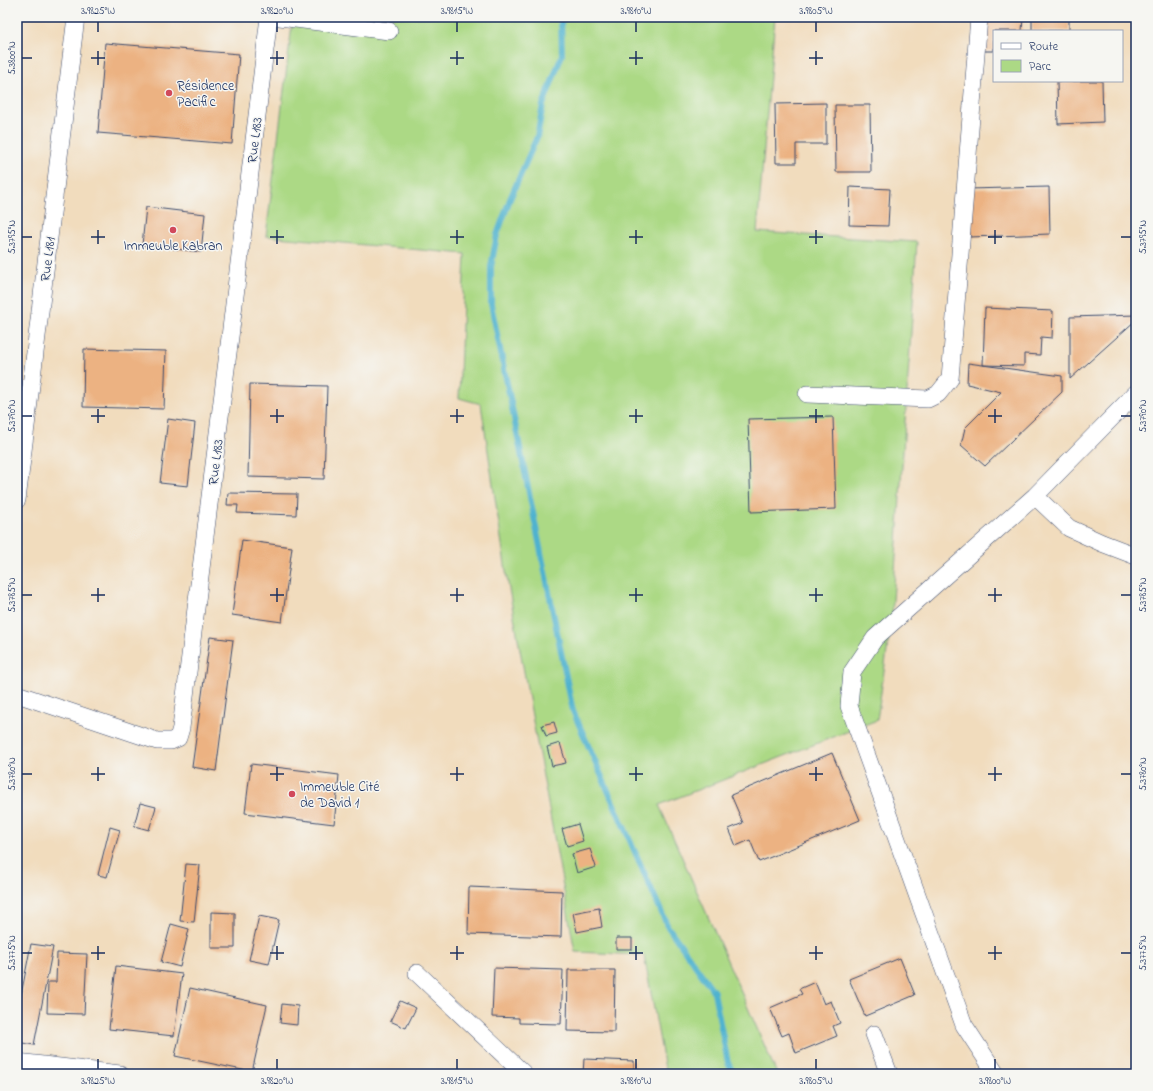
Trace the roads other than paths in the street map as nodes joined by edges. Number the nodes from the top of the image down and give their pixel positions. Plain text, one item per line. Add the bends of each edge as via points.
1 (76, 17) edge
2 (268, 17) edge
3 (280, 17) edge
4 (980, 17) edge
5 (389, 31) dead end
6 (1136, 393) edge
7 (807, 394) dead end
8 (1034, 496) junction
9 (17, 500) edge
10 (1136, 556) edge
11 (17, 694) edge
12 (417, 973) dead end
13 (874, 1034) dead end
14 (17, 1062) edge
15 (120, 1074) edge
16 (524, 1074) edge
17 (889, 1074) edge
18 (996, 1074) edge

1 - 9 street, Rue L181
2 - 11 street, Rue L183 via 178,738 157,741
3 - 5 street
4 - 7 street via 950,379 938,394 928,399
6 - 8 street
8 - 10 street via 1069,528
8 - 18 street via 875,638 852,672 848,706 964,1025
12 - 16 street
13 - 17 street
14 - 15 street

